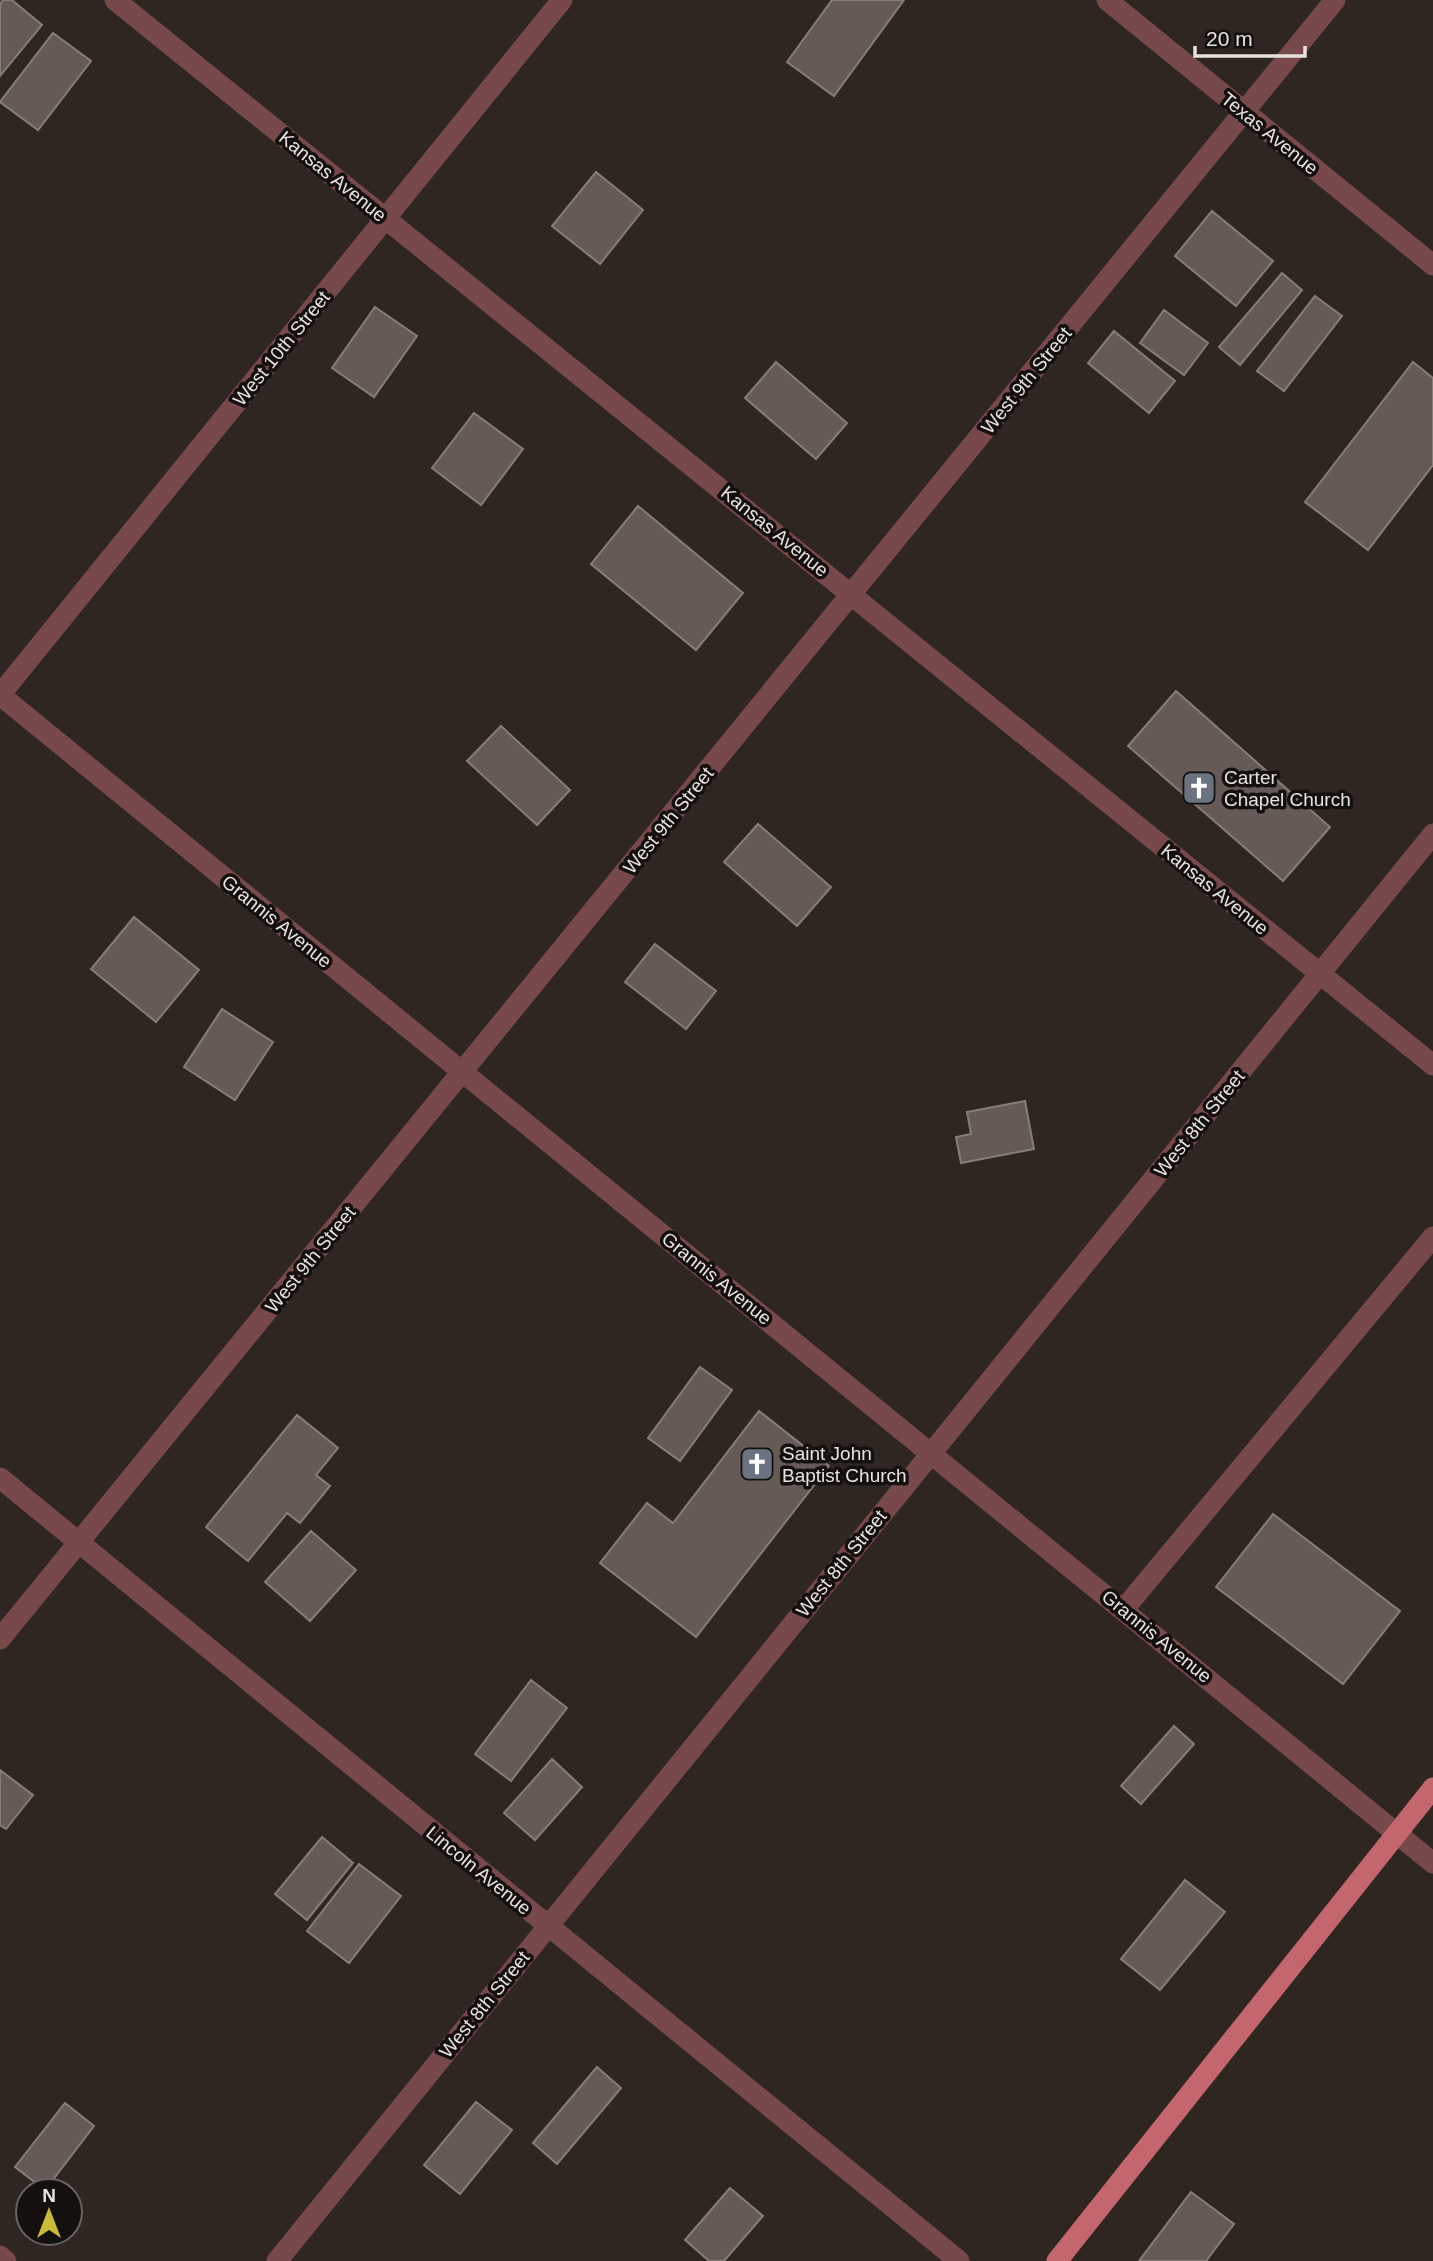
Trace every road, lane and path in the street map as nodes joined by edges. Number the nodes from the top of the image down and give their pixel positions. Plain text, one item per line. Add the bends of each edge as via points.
1 (115, 0) edge
2 (562, 0) edge
3 (1107, 0) edge
4 (1335, 0) edge
5 (1244, 112) junction
6 (386, 219) junction
7 (1433, 265) edge
8 (853, 594) junction
9 (0, 695) edge
10 (1433, 834) edge
11 (1320, 974) junction
12 (1433, 1065) edge
13 (463, 1072) junction
14 (1433, 1237) edge
15 (932, 1452) junction
16 (0, 1478) edge
17 (79, 1542) junction
18 (1124, 1609) junction
19 (0, 1639) edge
20 (1433, 1788) edge
21 (1396, 1833) junction
22 (1433, 1863) edge
23 (546, 1926) junction
24 (0, 2256) edge
25 (6, 2261) edge
26 (277, 2261) edge
27 (959, 2261) edge
28 (1057, 2261) edge

1 - 6 street, Kansas Avenue
2 - 6 street, West 10th Street
3 - 5 street, Texas Avenue
4 - 5 street, West 9th Street
5 - 7 street, Texas Avenue
5 - 8 street, West 9th Street
6 - 8 street, Kansas Avenue
6 - 9 street, West 10th Street
8 - 11 street, Kansas Avenue
8 - 13 street, West 9th Street
9 - 13 street, Grannis Avenue
10 - 11 street, West 8th Street
11 - 12 street, Kansas Avenue
11 - 15 street, West 8th Street
13 - 15 street, Grannis Avenue
13 - 17 street, West 9th Street
14 - 18 street
15 - 18 street, Grannis Avenue
15 - 23 street, West 8th Street
16 - 17 street, Lincoln Avenue
17 - 19 street, West 9th Street
17 - 23 street, Lincoln Avenue
18 - 21 street, Grannis Avenue
20 - 21 main road
21 - 22 street, Grannis Avenue
21 - 28 main road
23 - 26 street, West 8th Street
23 - 27 street, Lincoln Avenue
24 - 25 street

